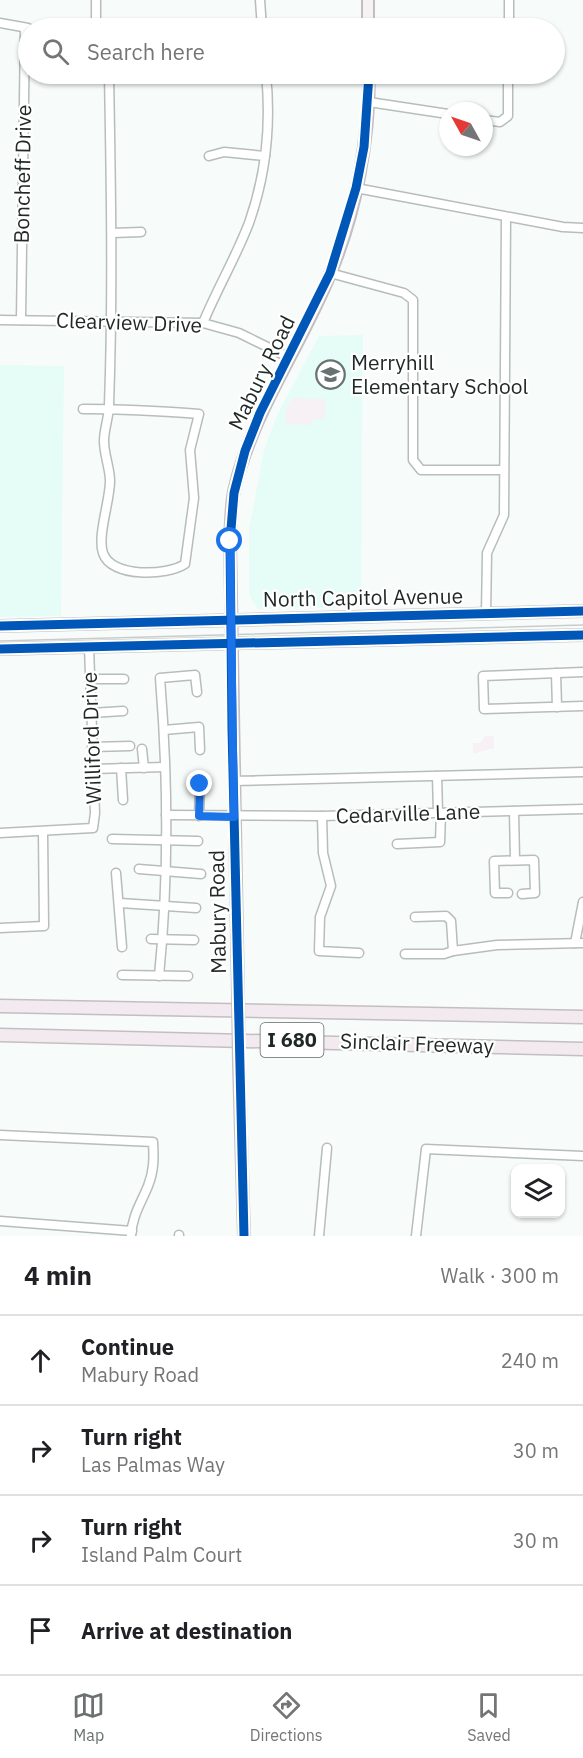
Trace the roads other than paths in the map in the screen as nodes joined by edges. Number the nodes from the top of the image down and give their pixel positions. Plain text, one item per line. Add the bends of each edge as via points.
1 (96, 0) edge
2 (260, 0) edge
3 (368, 0) edge
4 (509, 0) edge
5 (96, 18) edge
6 (261, 18) edge
7 (368, 18) edge
8 (509, 18) edge
9 (0, 23) edge
10 (18, 26) edge
11 (26, 84) edge
12 (109, 84) edge
13 (267, 84) edge
14 (369, 84) edge
15 (508, 84) edge
16 (369, 102) junction
17 (439, 113) edge
18 (493, 121) edge
19 (209, 156) dead end
20 (266, 156) junction
21 (356, 188) junction
22 (506, 217) junction
23 (583, 228) edge
24 (141, 232) dead end
25 (112, 233) junction
26 (330, 273) junction
27 (0, 320) edge
28 (21, 320) junction
29 (110, 322) junction
30 (203, 323) junction
31 (288, 357) junction
32 (83, 409) dead end
33 (109, 409) junction
34 (502, 470) junction
35 (583, 611) edge
36 (486, 614) junction
37 (231, 620) junction
38 (0, 626) edge
39 (583, 635) edge
40 (231, 645) junction
41 (90, 647) junction
42 (0, 649) edge
43 (583, 672) edge
44 (556, 673) junction
45 (124, 679) dead end
46 (90, 680) junction
47 (197, 692) dead end
48 (557, 706) junction
49 (583, 706) edge
50 (123, 711) dead end
51 (91, 713) junction
52 (164, 730) junction
53 (130, 746) dead end
54 (92, 747) junction
55 (142, 749) dead end
56 (200, 750) dead end
57 (164, 767) junction
58 (122, 768) junction
59 (144, 768) junction
60 (93, 769) junction
61 (583, 772) edge
62 (437, 776) junction
63 (233, 781) junction
64 (200, 784) dead end
65 (123, 800) dead end
66 (583, 809) edge
67 (514, 811) junction
68 (439, 813) junction
69 (166, 815) junction
70 (199, 816) junction
71 (322, 816) junction
72 (234, 817) junction
73 (43, 832) junction
74 (0, 833) edge
75 (165, 838) junction
76 (112, 839) dead end
77 (198, 841) dead end
78 (397, 844) dead end
79 (515, 860) junction
80 (139, 869) dead end
81 (167, 872) junction
82 (117, 873) dead end
83 (201, 874) dead end
84 (508, 893) dead end
85 (522, 894) dead end
86 (583, 902) edge
87 (120, 903) junction
88 (166, 906) junction
89 (196, 908) dead end
90 (415, 917) dead end
91 (0, 928) edge
92 (151, 939) dead end
93 (163, 940) junction
94 (194, 940) dead end
95 (579, 943) edge
96 (122, 947) dead end
97 (453, 951) junction
98 (359, 953) dead end
99 (405, 954) dead end
100 (122, 975) dead end
101 (159, 976) junction
102 (188, 976) dead end
103 (0, 1006) edge
104 (583, 1017) edge
105 (0, 1035) edge
106 (583, 1049) edge
107 (0, 1135) edge
108 (327, 1148) dead end
109 (583, 1156) edge
110 (0, 1221) edge
111 (132, 1233) edge
112 (244, 1236) edge
113 (319, 1236) edge
114 (416, 1236) edge

1 - 5 street
2 - 6 street
3 - 7 main road
4 - 8 street
9 - 10 street
11 - 28 street, Boncheff Drive
12 - 25 street
13 - 20 street
14 - 16 main road, Mabury Road
15 - 18 street via 508,116 500,122
16 - 17 street
16 - 21 main road, Mabury Road
19 - 20 street via 224,152
20 - 30 street via 249,222
21 - 22 street
21 - 26 main road, Mabury Road
22 - 23 street
22 - 34 street
24 - 25 street
25 - 29 street
26 - 31 main road, Mabury Road
26 - 34 street via 404,292 413,300 415,465 421,470
27 - 28 street, Clearview Drive
28 - 29 street, Clearview Drive
29 - 30 street, Clearview Drive
29 - 33 street
30 - 31 street, Clearview Drive via 239,333
31 - 37 main road, Mabury Road via 260,414 234,493
32 - 33 street
33 - 33 street via 199,414 190,450 193,513 185,564 180,567 131,571 112,565 103,553 110,497 104,442
34 - 36 street via 504,515 487,553
35 - 36 main road, North Capitol Avenue
36 - 37 main road, North Capitol Avenue
37 - 38 main road, North Capitol Avenue
37 - 40 main road, Mabury Road
39 - 40 main road, North Capitol Avenue
40 - 41 main road, North Capitol Avenue
40 - 63 main road, Mabury Road
41 - 42 main road, North Capitol Avenue
41 - 46 street, Williford Drive
43 - 44 street
44 - 48 street
44 - 48 street via 483,676 484,709
45 - 46 street
46 - 51 street, Williford Drive
47 - 52 street via 195,675 160,678
48 - 49 street
50 - 51 street
51 - 54 street, Williford Drive
52 - 56 street via 199,728
52 - 57 street
53 - 54 street
54 - 60 street, Williford Drive
55 - 59 street
57 - 59 street
57 - 69 street
58 - 59 street
58 - 60 street
58 - 65 street
60 - 73 street, Williford Drive via 93,828
61 - 62 street
62 - 63 street
62 - 68 street
63 - 72 main road, Mabury Road
64 - 70 street
66 - 67 street, Cedarville Lane
67 - 68 street, Cedarville Lane
67 - 79 street
68 - 71 street, Cedarville Lane
68 - 78 street via 440,842
69 - 70 street, Cedarville Lane
69 - 75 street
70 - 72 street, Cedarville Lane
71 - 72 street, Cedarville Lane
71 - 98 street via 323,853 331,886 320,917 319,951
72 - 112 main road, Mabury Road, bridge
73 - 74 street
73 - 91 street via 44,926
75 - 76 street
75 - 77 street
75 - 81 street
79 - 84 street via 494,861 495,893
79 - 85 street via 534,860 535,893
80 - 81 street
81 - 83 street
81 - 88 street
82 - 87 street
86 - 95 street
87 - 88 street
87 - 96 street
88 - 89 street
88 - 93 street
90 - 97 street via 446,916 452,921
92 - 93 street
93 - 94 street
93 - 101 street
95 - 97 street via 497,945
97 - 99 street
100 - 101 street
101 - 102 street
103 - 104 highway, Sinclair Freeway / I 680
105 - 106 highway, Sinclair Freeway / I 680
107 - 111 street via 153,1142 154,1164 134,1216
108 - 113 street
109 - 114 street via 426,1149
110 - 111 street

